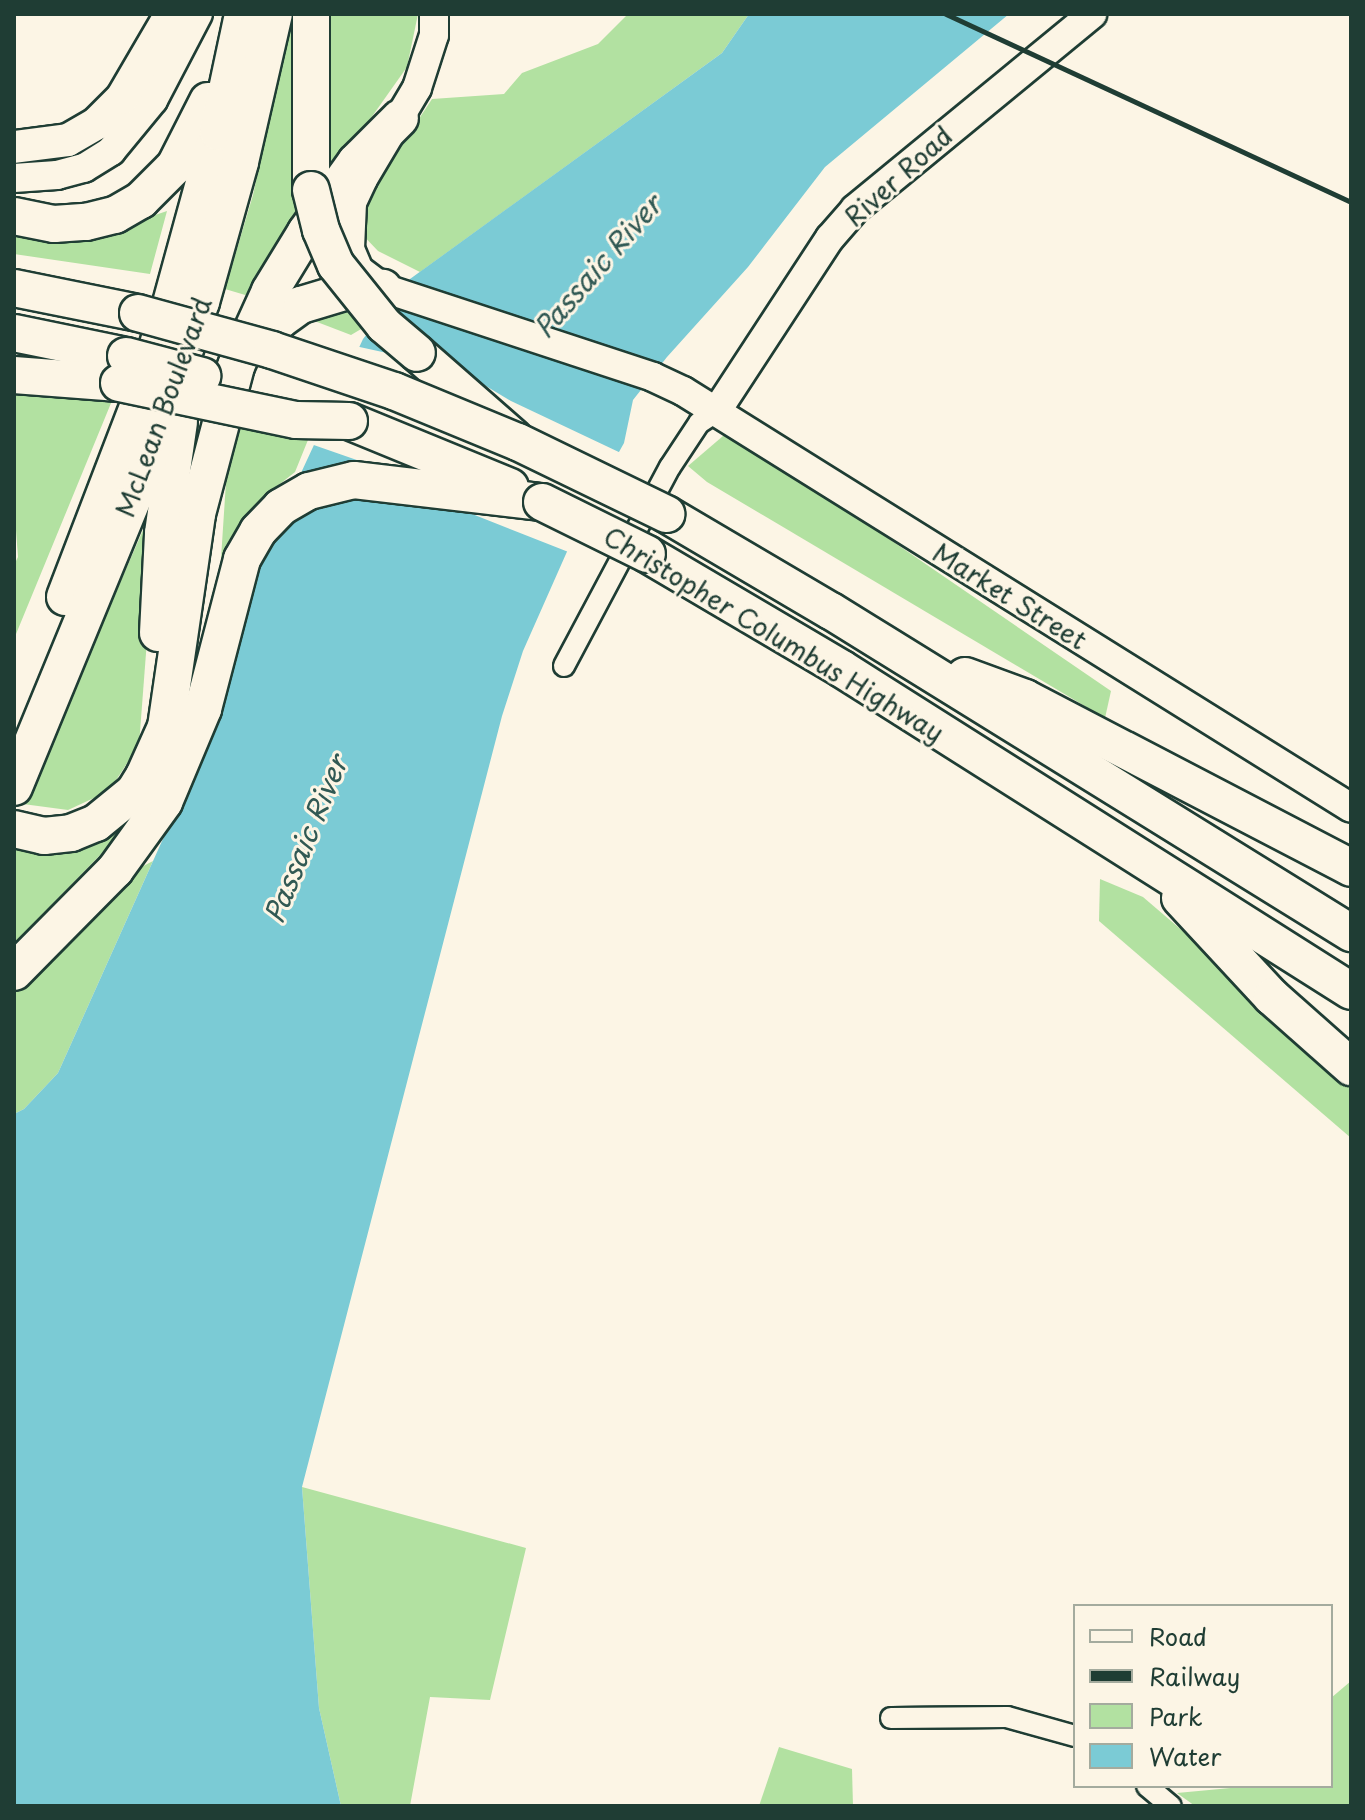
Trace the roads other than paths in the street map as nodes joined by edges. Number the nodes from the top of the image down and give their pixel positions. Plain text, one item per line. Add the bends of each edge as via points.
1 (171, 14) edge
2 (198, 14) edge
3 (228, 14) edge
4 (243, 14) edge
5 (274, 14) edge
6 (311, 14) edge
7 (434, 14) edge
8 (1092, 14) edge
9 (400, 118) junction
10 (14, 147) edge
11 (14, 178) edge
12 (14, 216) edge
13 (14, 288) edge
14 (383, 288) junction
15 (201, 302) junction
16 (14, 333) edge
17 (236, 366) junction
18 (122, 370) junction
19 (14, 375) edge
20 (716, 412) junction
21 (518, 442) junction
22 (206, 482) junction
23 (542, 502) junction
24 (564, 666) dead end
25 (14, 721) edge
26 (192, 732) junction
27 (152, 758) junction
28 (1104, 760) junction
29 (14, 787) edge
30 (1351, 808) edge
31 (14, 829) edge
32 (1143, 859) junction
33 (1351, 868) edge
34 (1351, 933) edge
35 (14, 972) edge
36 (1351, 991) edge
37 (1351, 1067) edge
38 (891, 1718) dead end
39 (1073, 1735) edge

1 - 10 main road via 122,98 97,123 68,140
2 - 11 main road via 153,100 111,151 84,168
3 - 12 highway via 207,103 193,137 159,185 115,215 86,222 54,224
4 - 25 highway, McLean Boulevard via 218,132 155,355
5 - 15 highway, McLean Boulevard
6 - 21 highway, bridge via 311,190 336,265 384,325
7 - 9 main road via 428,61
8 - 20 main road, River Road via 855,209 830,238
9 - 14 main road via 363,179 349,228 359,270
9 - 17 highway via 356,162 306,232 270,291
13 - 21 highway, Christopher Columbus Highway, bridge via 138,313 332,369
14 - 17 highway via 351,290 301,305
14 - 20 main road, Market Street via 669,384
15 - 27 highway via 163,533
15 - 29 highway, McLean Boulevard via 143,474
16 - 18 highway
17 - 22 highway
18 - 19 highway
18 - 23 highway, Christopher Columbus Highway, bridge via 296,420 349,421
20 - 24 street via 699,423 670,467
20 - 30 main road, Market Street
21 - 28 highway, Christopher Columbus Highway, bridge via 666,514 895,651
22 - 26 highway
22 - 27 highway via 166,727
23 - 26 highway via 369,480 323,485 294,498 249,544
23 - 32 highway, Christopher Columbus Highway, bridge via 763,621
26 - 35 highway via 174,785 138,843
27 - 31 highway via 134,792 96,823 44,836
28 - 33 highway
28 - 34 highway, Christopher Columbus Highway
32 - 36 highway, Christopher Columbus Highway
32 - 37 highway via 1272,997
38 - 39 street via 1007,1717

